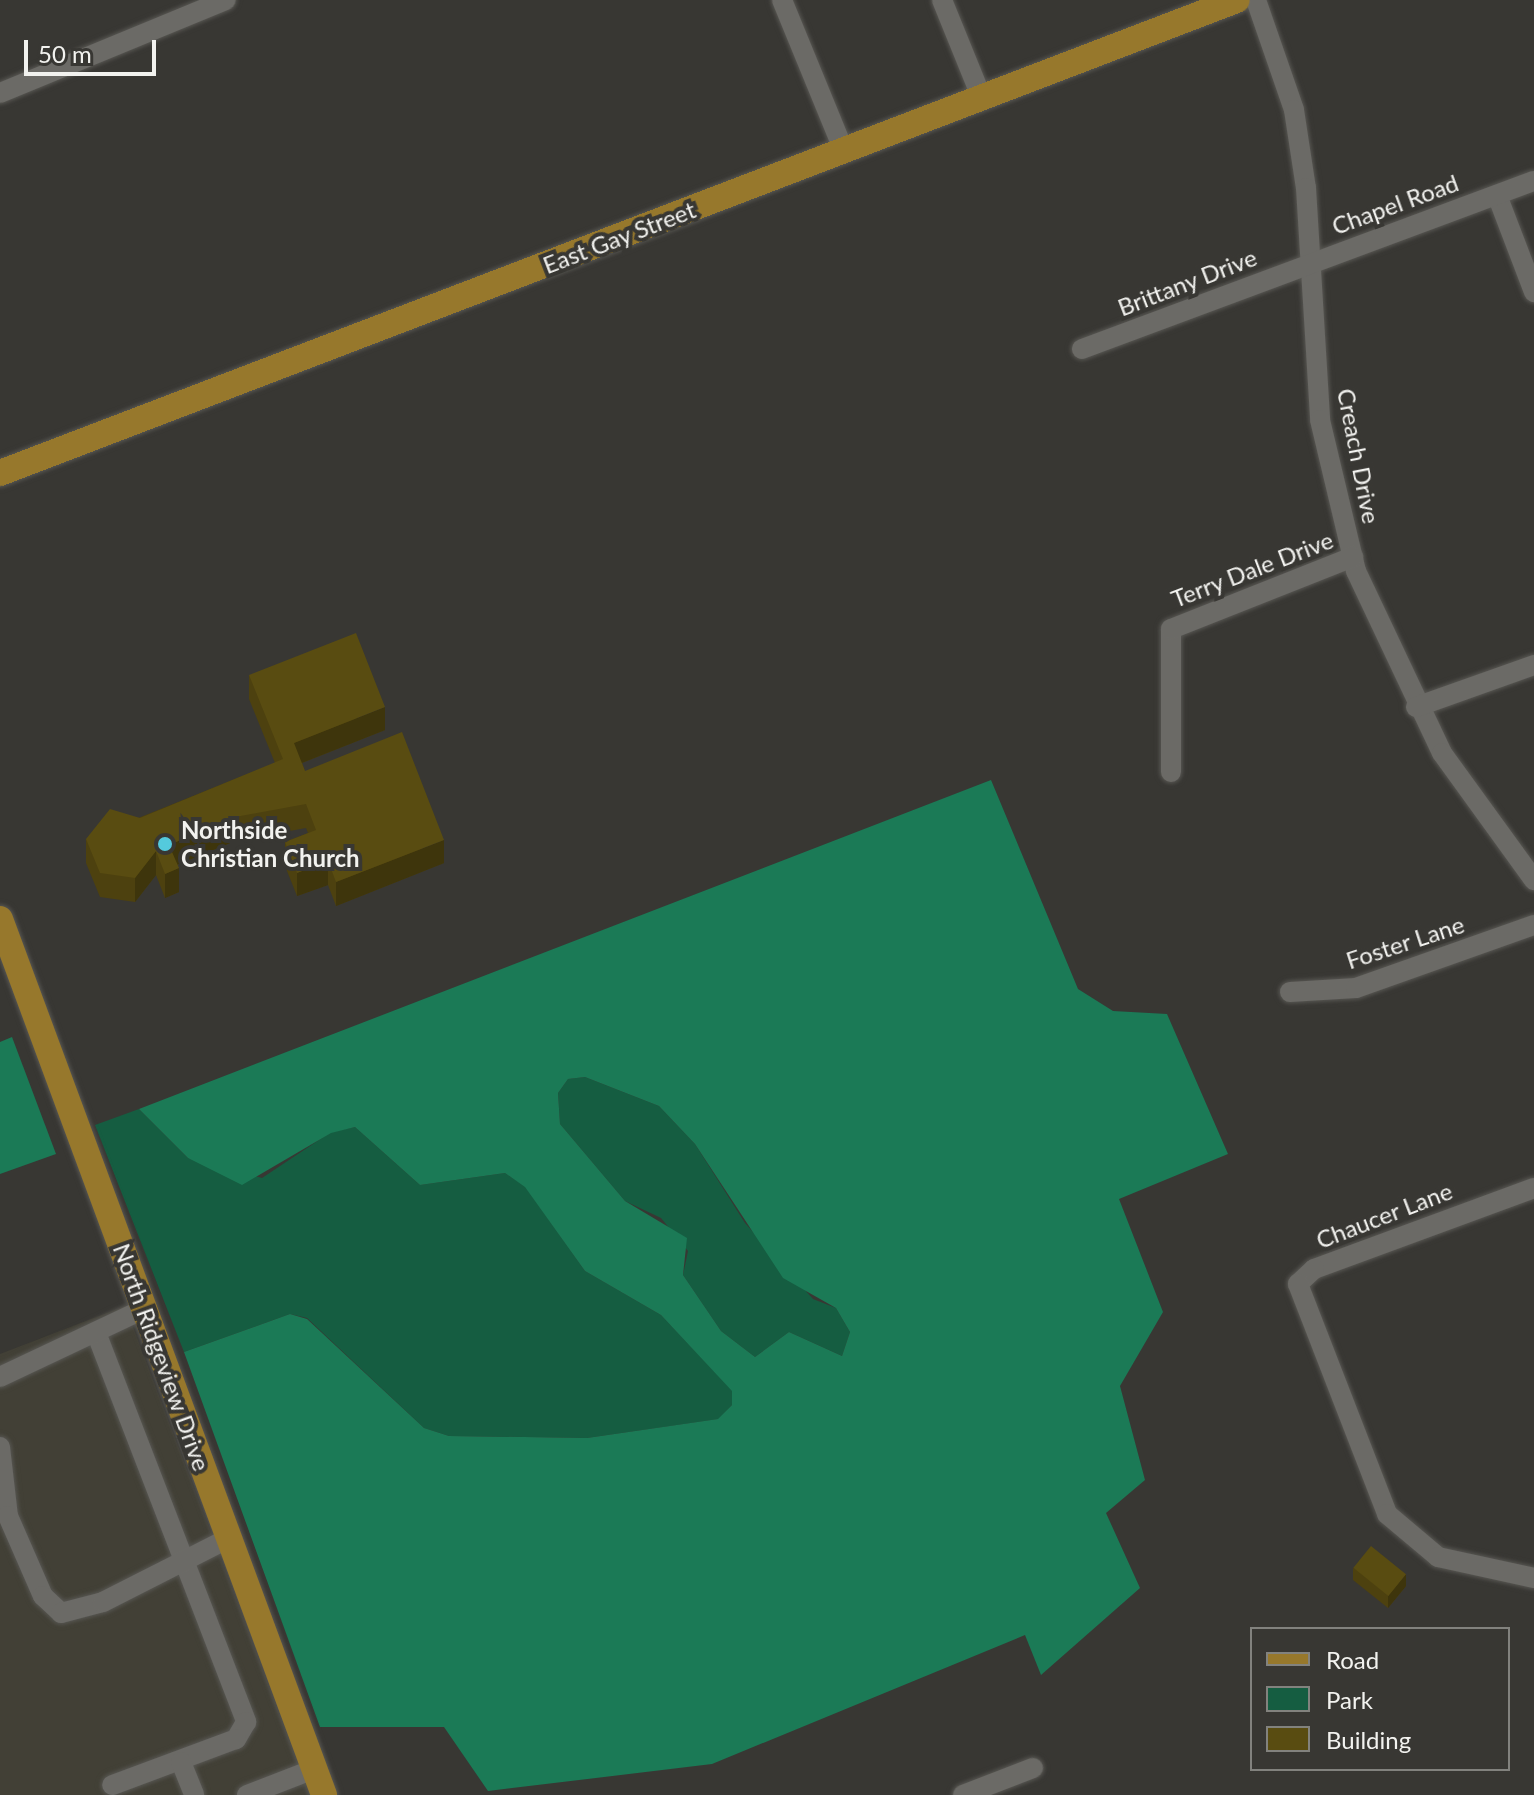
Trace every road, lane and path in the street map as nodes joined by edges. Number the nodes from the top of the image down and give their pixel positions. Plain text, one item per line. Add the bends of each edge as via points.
1 (226, 0) edge
2 (782, 0) edge
3 (942, 0) edge
4 (1237, 0) edge
5 (1256, 0) edge
6 (0, 93) edge
7 (981, 96) junction
8 (843, 149) junction
9 (1534, 181) edge
10 (1497, 195) junction
11 (1311, 263) junction
12 (1534, 292) edge
13 (1082, 349) dead end
14 (0, 473) edge
15 (1353, 557) junction
16 (1534, 665) edge
17 (1416, 707) junction
18 (1171, 772) dead end
19 (1534, 880) edge
20 (0, 919) edge
21 (1534, 925) edge
22 (1290, 992) dead end
23 (1534, 1188) edge
24 (144, 1309) junction
25 (97, 1335) junction
26 (0, 1377) edge
27 (0, 1447) edge
28 (229, 1538) junction
29 (179, 1562) junction
30 (1534, 1578) edge
31 (181, 1762) junction
32 (1033, 1768) dead end
33 (314, 1769) junction
34 (112, 1785) dead end
35 (194, 1795) edge
36 (247, 1795) edge
37 (324, 1795) edge
38 (963, 1795) edge

1 - 6 street
2 - 8 street
3 - 7 street
4 - 7 main road, East Gay Street
5 - 11 street, Creach Drive via 1294,110
7 - 8 main road, East Gay Street
8 - 14 main road, East Gay Street
9 - 10 street, Chapel Road
10 - 11 street, Chapel Road
10 - 12 street, Chapel Road
11 - 13 street, Brittany Drive
11 - 15 street, Creach Drive via 1320,420
15 - 17 street, Creach Drive
15 - 18 street, Terry Dale Drive via 1171,629
16 - 17 street
17 - 19 street, Creach Drive
20 - 24 main road, North Ridgeview Drive
21 - 22 street, Foster Lane via 1356,988
23 - 30 street, Chaucer Lane via 1314,1269 1298,1284 1344,1414 1387,1514 1407,1538 1462,1565
24 - 25 street
24 - 28 main road, North Ridgeview Drive
25 - 26 street
25 - 29 street
27 - 29 street via 8,1516 51,1608 70,1613 103,1602
28 - 29 street
28 - 33 main road, North Ridgeview Drive
29 - 31 street via 246,1722 236,1739
31 - 34 street
31 - 35 street
32 - 38 street
33 - 36 street
33 - 37 main road, North Ridgeview Drive

